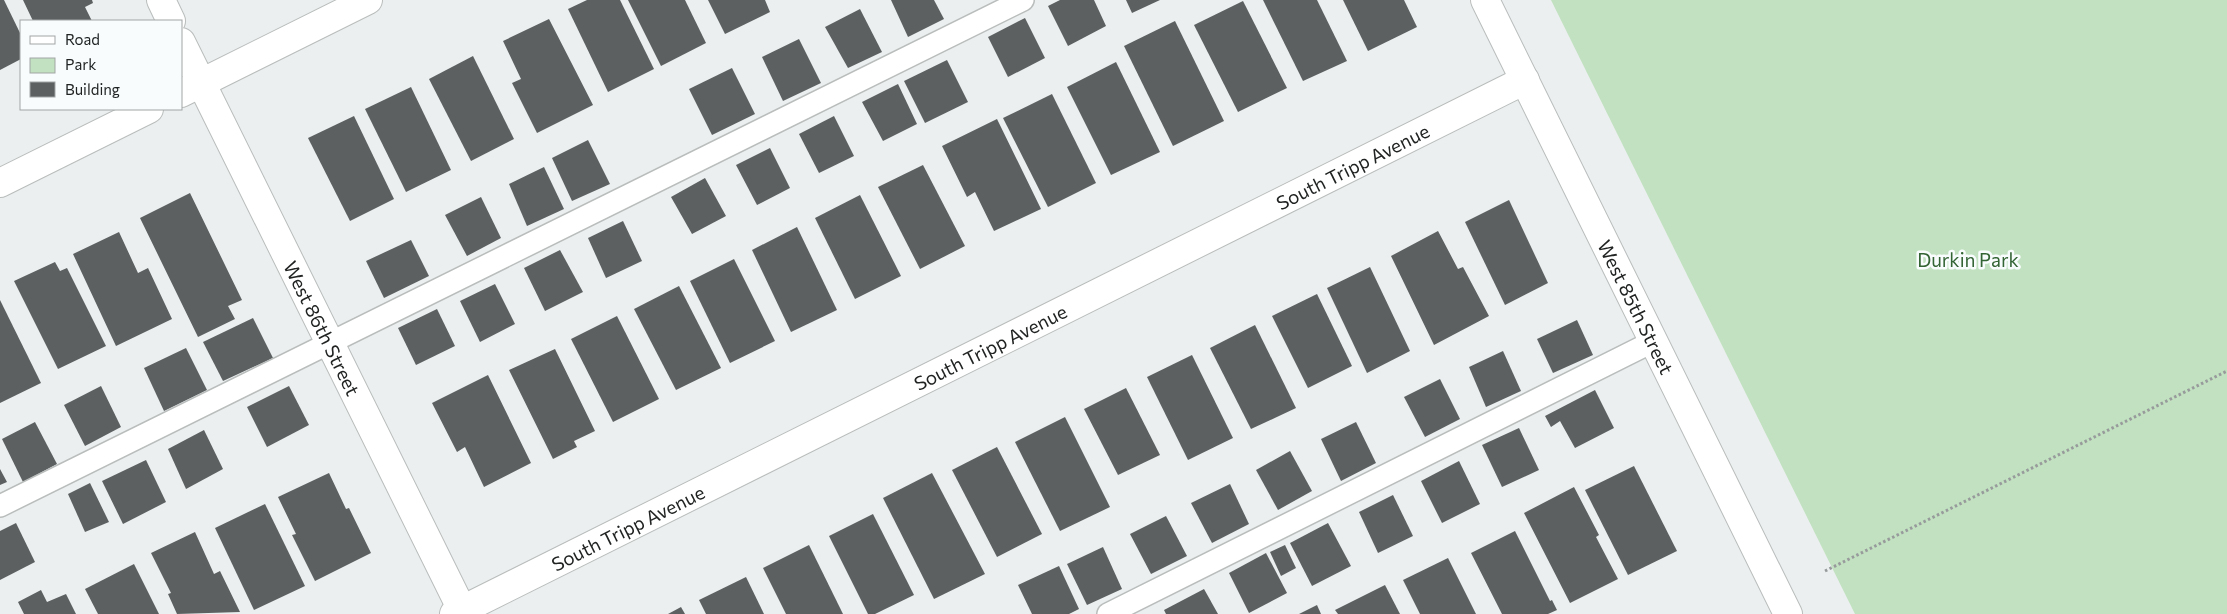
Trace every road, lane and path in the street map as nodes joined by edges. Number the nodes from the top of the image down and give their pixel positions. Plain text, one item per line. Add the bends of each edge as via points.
1 (161, 0) edge
2 (368, 0) edge
3 (1023, 0) edge
4 (1485, 0) edge
5 (171, 20) edge
6 (182, 47) edge
7 (1525, 80) junction
8 (191, 88) edge
9 (147, 110) edge
10 (0, 183) edge
11 (1654, 342) junction
12 (330, 344) junction
13 (2227, 371) edge
14 (0, 506) edge
15 (1825, 571) dead end
16 (1782, 612) edge
17 (460, 613) edge
18 (1108, 614) edge

1 - 5 street
2 - 8 street
3 - 12 lane
4 - 7 street, West 85th Street
6 - 8 street, West 86th Street
7 - 11 street, West 85th Street
7 - 17 street, South Tripp Avenue
8 - 12 street, West 86th Street
9 - 10 street
11 - 16 street, West 85th Street
11 - 18 lane
12 - 14 lane
12 - 17 street, West 86th Street
13 - 15 path

